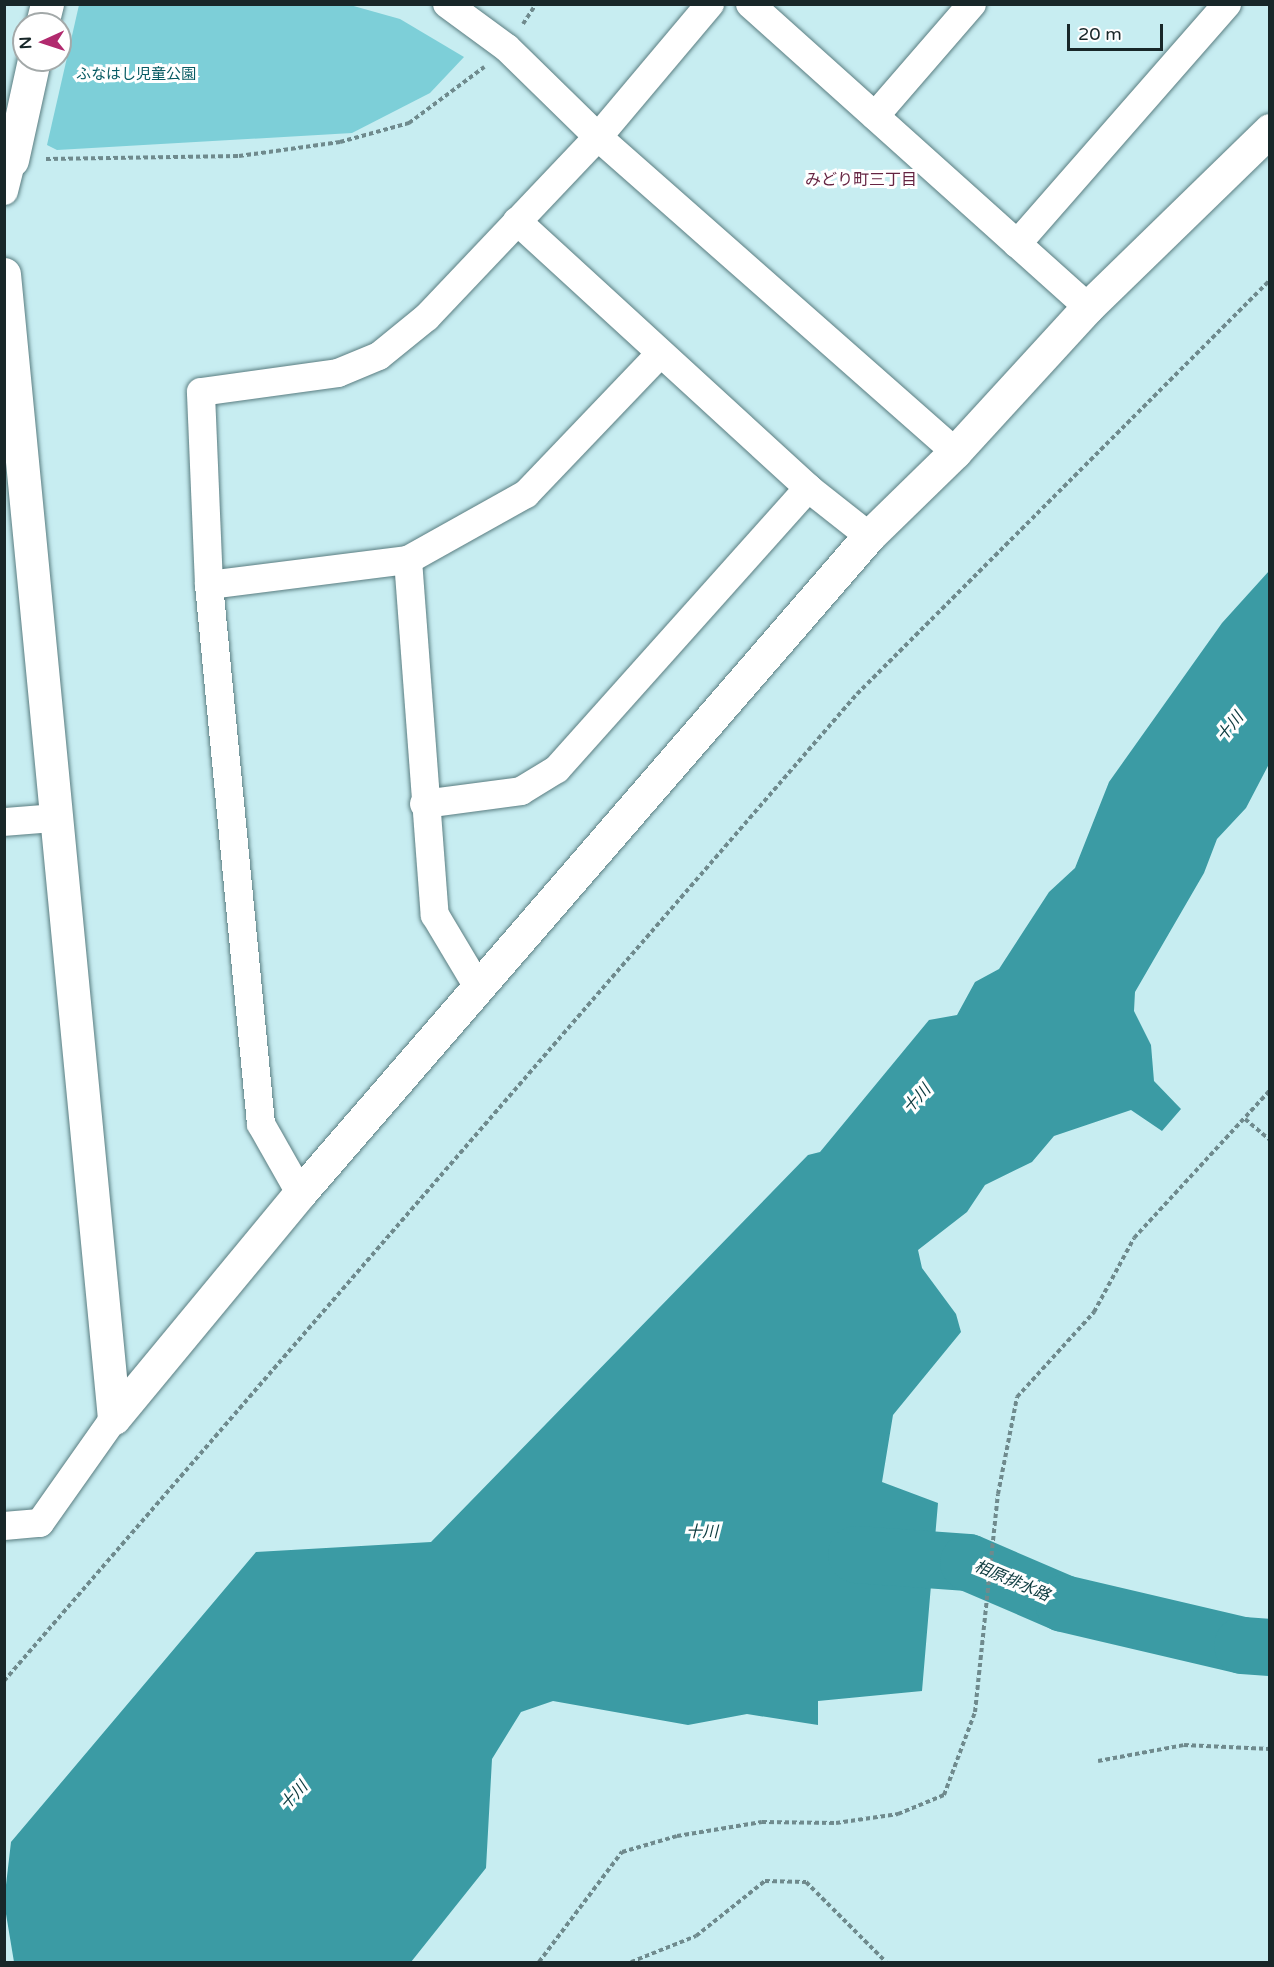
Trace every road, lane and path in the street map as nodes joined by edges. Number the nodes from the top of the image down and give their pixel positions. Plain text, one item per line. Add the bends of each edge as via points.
1 (447, 4) edge
2 (710, 4) edge
3 (750, 4) edge
4 (972, 4) edge
5 (1227, 4) edge
6 (507, 48) junction
7 (31, 72) edge
8 (874, 116) junction
9 (1269, 130) edge
10 (598, 137) junction
11 (8, 175) edge
12 (517, 221) junction
13 (1017, 244) junction
14 (4, 274) edge
15 (1269, 280) edge
16 (1088, 307) junction
17 (659, 355) junction
18 (955, 452) junction
19 (808, 488) junction
20 (869, 536) junction
21 (408, 560) junction
22 (209, 585) junction
23 (424, 804) junction
24 (55, 818) junction
25 (4, 822) edge
26 (478, 987) junction
27 (1269, 1090) edge
28 (1245, 1119) junction
29 (1269, 1140) edge
30 (300, 1193) junction
31 (114, 1418) junction
32 (4, 1526) edge
33 (4, 1681) edge
34 (1269, 1749) edge
35 (1098, 1761) dead end
36 (539, 1962) edge
37 (631, 1962) edge
38 (886, 1962) edge

1 - 6 street
2 - 10 street
3 - 8 street
4 - 8 street
5 - 13 street
6 - 10 street
6 - 11 path via 457,91 408,123 340,142 239,156
7 - 11 street
8 - 13 street
9 - 16 street
10 - 12 street
10 - 18 street
12 - 17 street
12 - 22 street via 427,317 379,356 338,373 201,392
13 - 16 street
14 - 24 street
15 - 33 path via 858,694
16 - 18 street
17 - 19 street
17 - 21 street via 526,494
18 - 20 street
19 - 20 street
19 - 23 street via 557,769 521,791
20 - 26 street
21 - 22 street
21 - 23 street
22 - 30 street via 261,1124
23 - 26 street via 435,915
24 - 25 street
24 - 31 street
26 - 30 street
27 - 28 path
28 - 29 path
28 - 36 path via 1134,1238 1094,1312 1017,1397 998,1494 975,1712 944,1795 898,1814 836,1823 762,1822 677,1836 622,1852
30 - 31 street
31 - 32 street via 40,1523
34 - 35 path via 1184,1745
37 - 38 path via 696,1936 765,1881 807,1882

